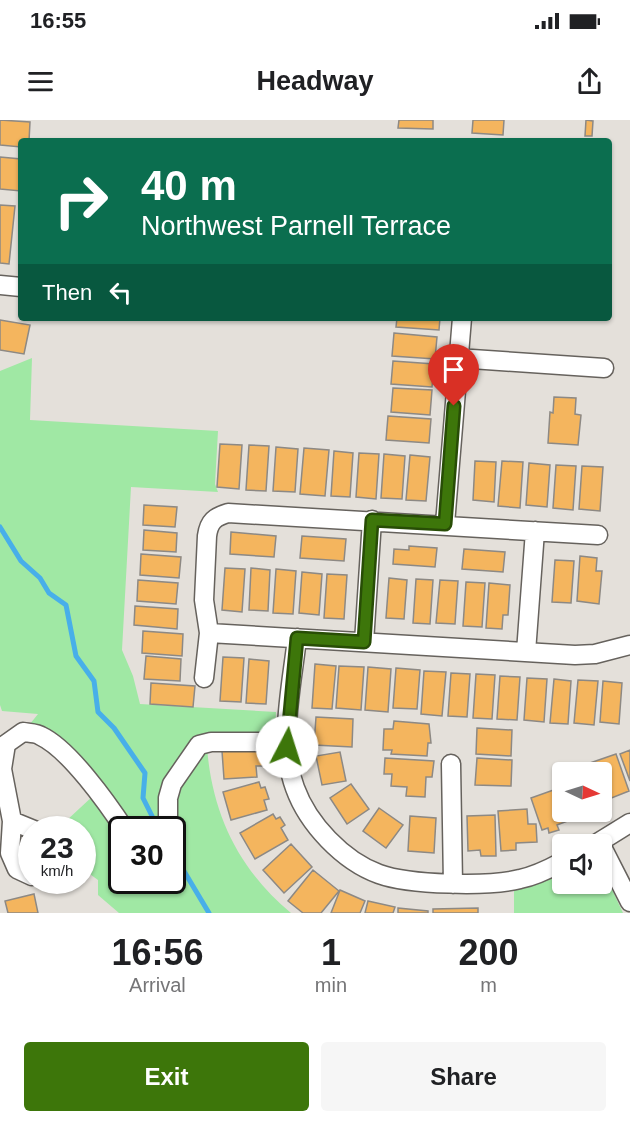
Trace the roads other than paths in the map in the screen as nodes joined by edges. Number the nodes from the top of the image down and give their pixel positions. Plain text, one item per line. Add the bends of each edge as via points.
1 (0, 285) edge
2 (18, 287) edge
3 (462, 321) edge
4 (457, 358) junction
5 (604, 368) dead end
6 (372, 520) junction
7 (445, 524) junction
8 (535, 531) junction
9 (598, 536) dead end
10 (209, 633) junction
11 (297, 638) junction
12 (364, 642) junction
13 (630, 645) edge
14 (526, 652) junction
15 (204, 678) dead end
16 (287, 742) junction
17 (451, 764) dead end
18 (116, 816) edge
19 (168, 816) edge
20 (12, 821) junction
21 (18, 823) edge
22 (630, 823) edge
23 (612, 836) edge
24 (552, 866) edge
25 (18, 869) edge
26 (612, 869) edge
27 (453, 884) junction
28 (630, 902) edge

1 - 2 street
3 - 4 street
4 - 5 street
4 - 7 street
6 - 7 street
6 - 10 street via 228,513 214,519 208,526 204,600
6 - 12 street
7 - 8 street
8 - 9 street
8 - 14 street
10 - 11 street
10 - 15 street
11 - 12 street
11 - 16 street
12 - 14 street
13 - 14 street via 595,654
16 - 19 street via 211,741 199,745 172,784
16 - 27 street via 298,795 305,810 336,847 378,874 402,881
17 - 27 street
18 - 20 street via 102,795 58,749 41,735 23,732 6,744 3,754
20 - 21 street
20 - 25 street via 9,854
22 - 23 street
24 - 27 street via 519,880
26 - 28 street

